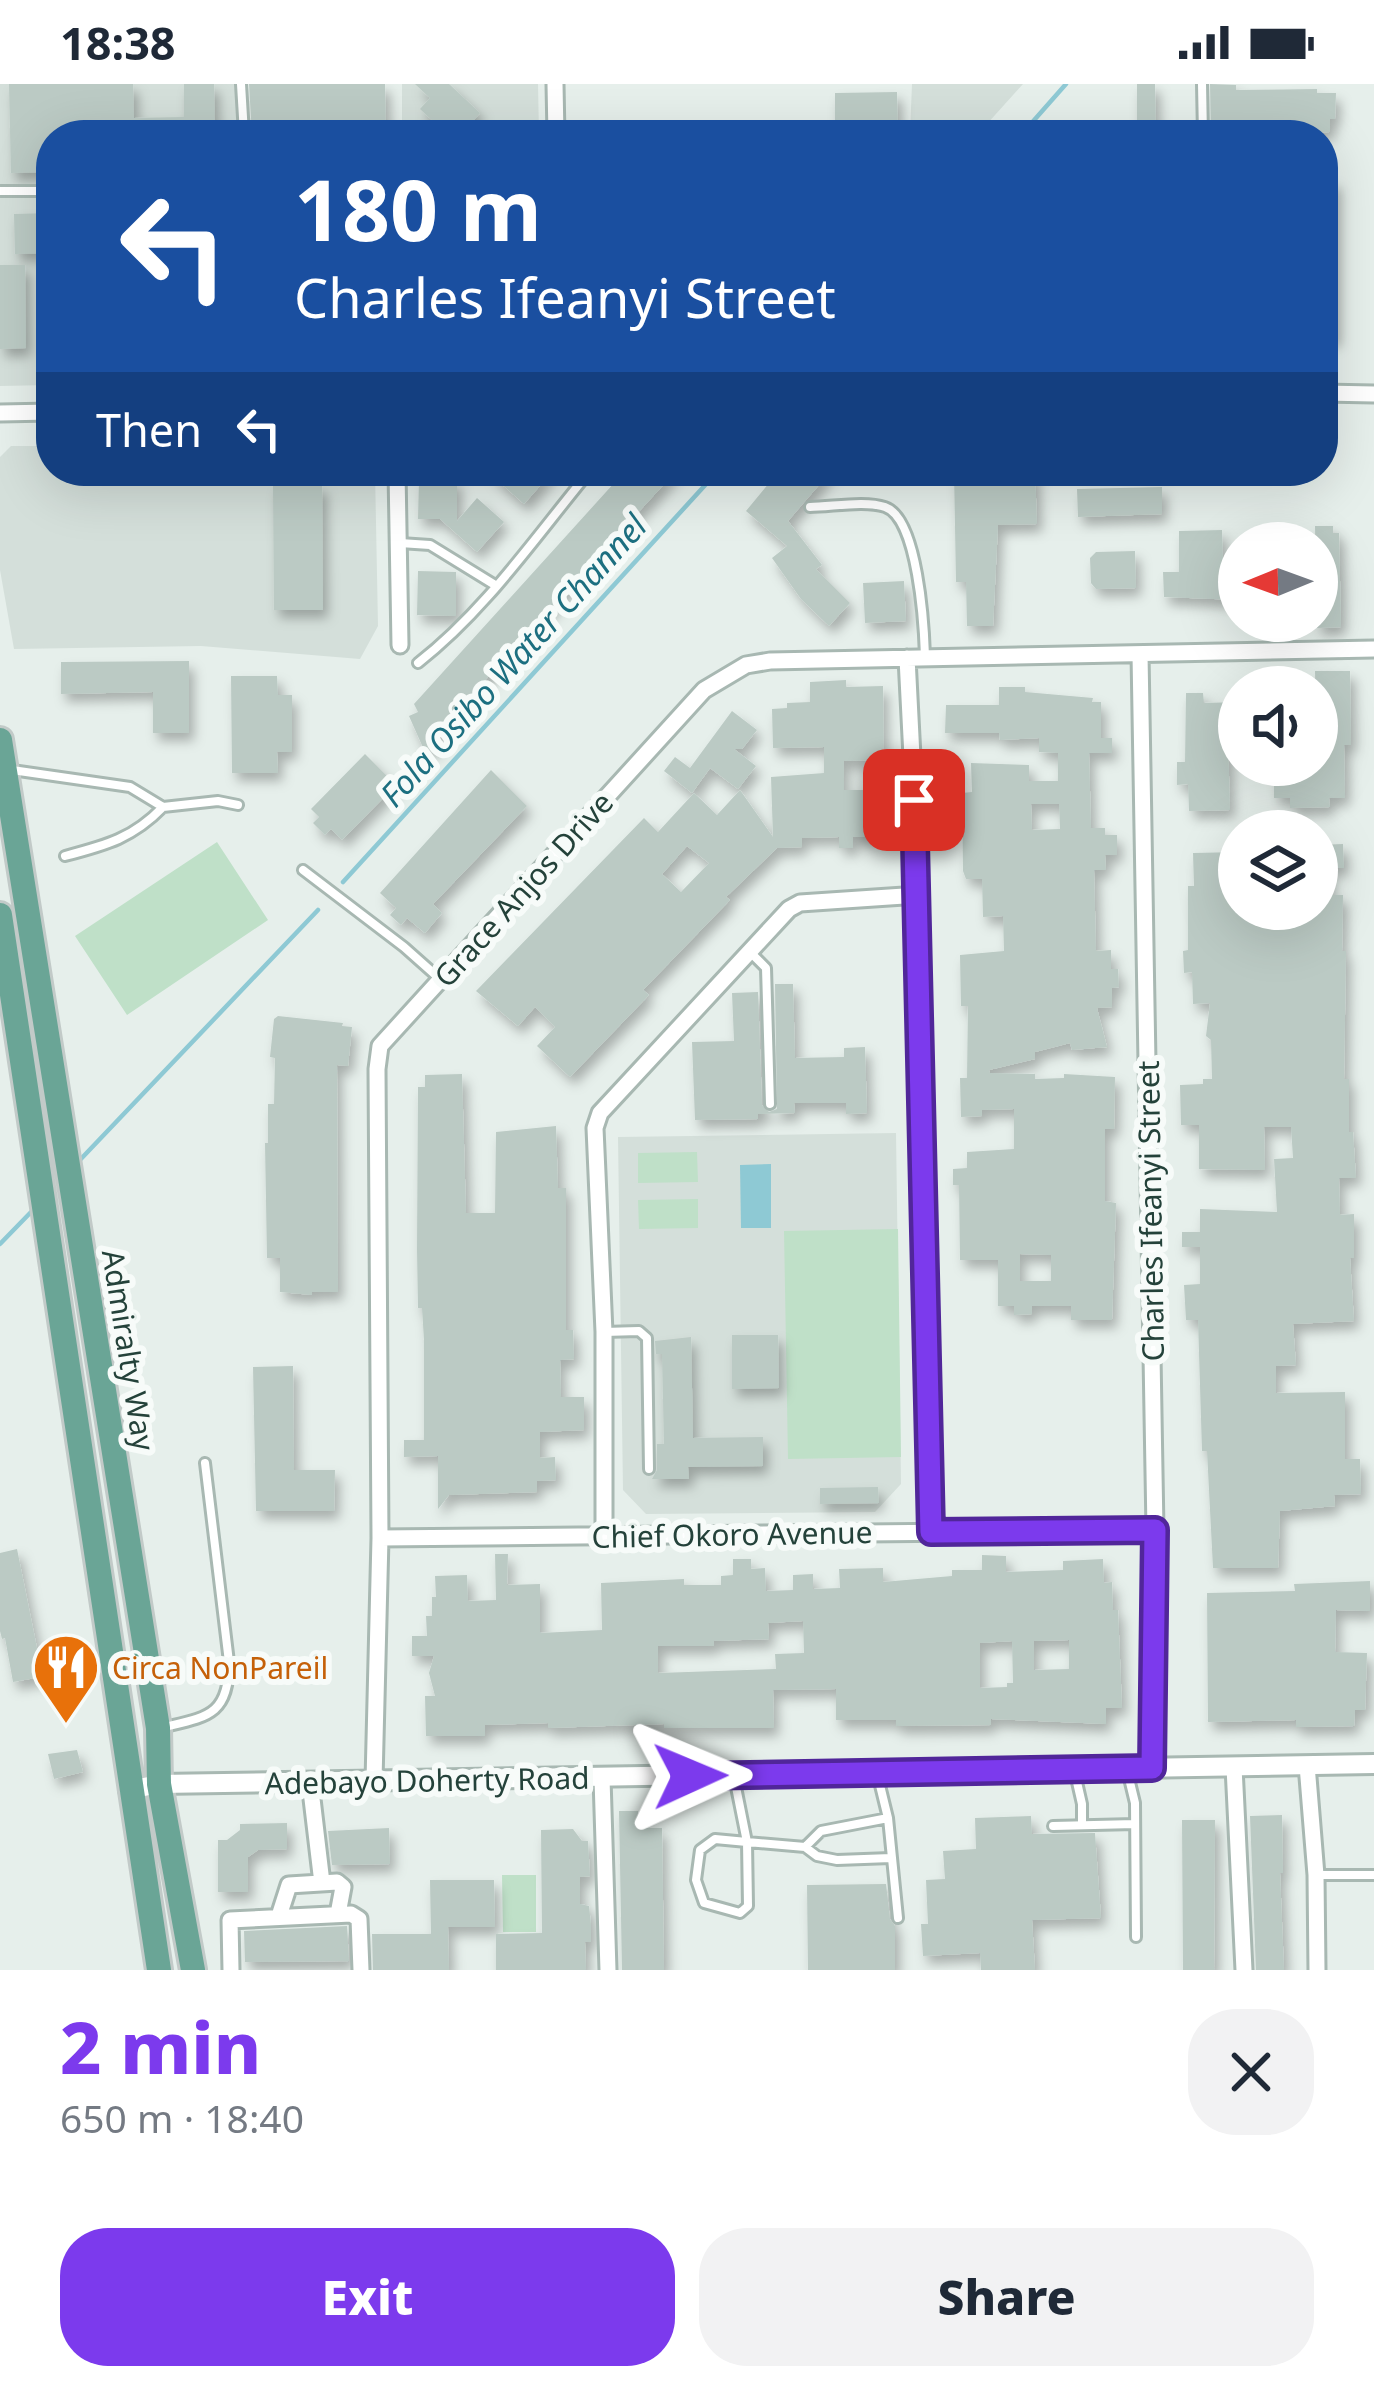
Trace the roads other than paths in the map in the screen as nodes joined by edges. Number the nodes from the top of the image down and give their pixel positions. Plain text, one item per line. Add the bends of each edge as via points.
1 (241, 84) edge
2 (555, 84) edge
3 (1202, 84) edge
4 (243, 120) edge
5 (556, 120) edge
6 (1203, 120) edge
7 (0, 191) edge
8 (36, 191) edge
9 (1338, 394) edge
10 (1374, 394) edge
11 (36, 412) edge
12 (0, 413) edge
13 (397, 486) edge
14 (577, 486) edge
15 (809, 508) dead end
16 (398, 543) junction
17 (495, 584) junction
18 (400, 645) dead end
19 (1374, 649) edge
20 (1139, 653) junction
21 (907, 658) junction
22 (926, 658) junction
23 (418, 663) dead end
24 (0, 740) edge
25 (5, 769) junction
26 (238, 805) dead end
27 (163, 806) junction
28 (65, 856) dead end
29 (303, 870) dead end
30 (919, 895) junction
31 (0, 915) edge
32 (748, 950) junction
33 (440, 980) junction
34 (770, 1104) dead end
35 (604, 1332) junction
36 (206, 1463) dead end
37 (649, 1469) dead end
38 (1155, 1530) junction
39 (931, 1532) junction
40 (604, 1536) junction
41 (380, 1538) junction
42 (158, 1728) junction
43 (1374, 1764) edge
44 (1307, 1765) junction
45 (1234, 1767) junction
46 (1126, 1768) junction
47 (1152, 1768) junction
48 (1074, 1769) junction
49 (877, 1773) junction
50 (734, 1776) junction
51 (602, 1778) junction
52 (374, 1781) junction
53 (310, 1782) junction
54 (159, 1784) junction
55 (129, 1790) junction
56 (888, 1818) junction
57 (1135, 1824) junction
58 (1082, 1825) junction
59 (1052, 1826) dead end
60 (747, 1842) junction
61 (805, 1847) junction
62 (891, 1858) junction
63 (1316, 1875) junction
64 (1374, 1875) edge
65 (322, 1882) junction
66 (338, 1914) junction
67 (279, 1916) junction
68 (898, 1918) dead end
69 (1136, 1937) dead end
70 (159, 1970) edge
71 (193, 1970) edge
72 (231, 1970) edge
73 (361, 1970) edge
74 (608, 1970) edge
75 (1244, 1970) edge
76 (1317, 1970) edge

1 - 4 lane
2 - 5 street
3 - 6 lane
7 - 8 lane
9 - 10 street
11 - 12 street
13 - 16 street
14 - 17 lane
15 - 22 lane via 883,506 896,514 910,541
16 - 17 lane via 430,545
16 - 18 street
17 - 23 lane via 453,636
19 - 20 street, Grace Anjos Drive
20 - 22 street, Grace Anjos Drive
20 - 38 street, Charles Ifeanyi Street
21 - 22 street, Grace Anjos Drive
21 - 30 street
21 - 33 street, Grace Anjos Drive via 770,661 723,675
24 - 25 main road, Admiralty Way
25 - 27 lane via 130,787
25 - 42 main road, Admiralty Way
26 - 27 lane
27 - 28 lane via 140,830
29 - 33 lane
30 - 32 street via 800,903
30 - 39 street
31 - 55 main road, Admiralty Way
32 - 34 lane via 766,968
32 - 35 street via 600,1113
33 - 41 street, Grace Anjos Drive via 380,1046 376,1069
35 - 37 lane via 647,1338
35 - 40 street
36 - 42 lane via 228,1694 210,1714
38 - 39 street, Chief Okoro Avenue
38 - 47 street, Charles Ifeanyi Street
39 - 40 street, Chief Okoro Avenue
40 - 41 street, Chief Okoro Avenue
41 - 52 street, Grace Anjos Drive
42 - 54 main road, Admiralty Way
43 - 44 street, Adebayo Doherty Road
44 - 45 street, Adebayo Doherty Road
44 - 63 street
45 - 47 street, Adebayo Doherty Road
45 - 75 street
46 - 47 street, Adebayo Doherty Road
46 - 48 street, Adebayo Doherty Road
46 - 57 lane
48 - 49 street, Adebayo Doherty Road
48 - 58 lane
49 - 50 street, Adebayo Doherty Road
49 - 56 lane
50 - 51 street, Adebayo Doherty Road
50 - 60 lane
51 - 52 street, Adebayo Doherty Road
51 - 74 street
52 - 53 street, Adebayo Doherty Road
53 - 54 street, Adebayo Doherty Road
53 - 65 street
54 - 55 street, Adebayo Doherty Road
54 - 71 main road, Admiralty Way
55 - 70 main road, Admiralty Way
56 - 61 lane via 821,1831
56 - 62 lane
57 - 58 lane
57 - 69 lane
58 - 59 lane
60 - 60 lane via 748,1906 734,1914 704,1904 696,1880 700,1850 715,1839
60 - 61 lane
61 - 62 lane via 837,1860
62 - 68 lane
63 - 64 lane
63 - 76 street
65 - 66 street via 342,1883
65 - 67 street via 290,1885
66 - 67 street
66 - 73 street via 359,1918
67 - 72 street via 230,1920

